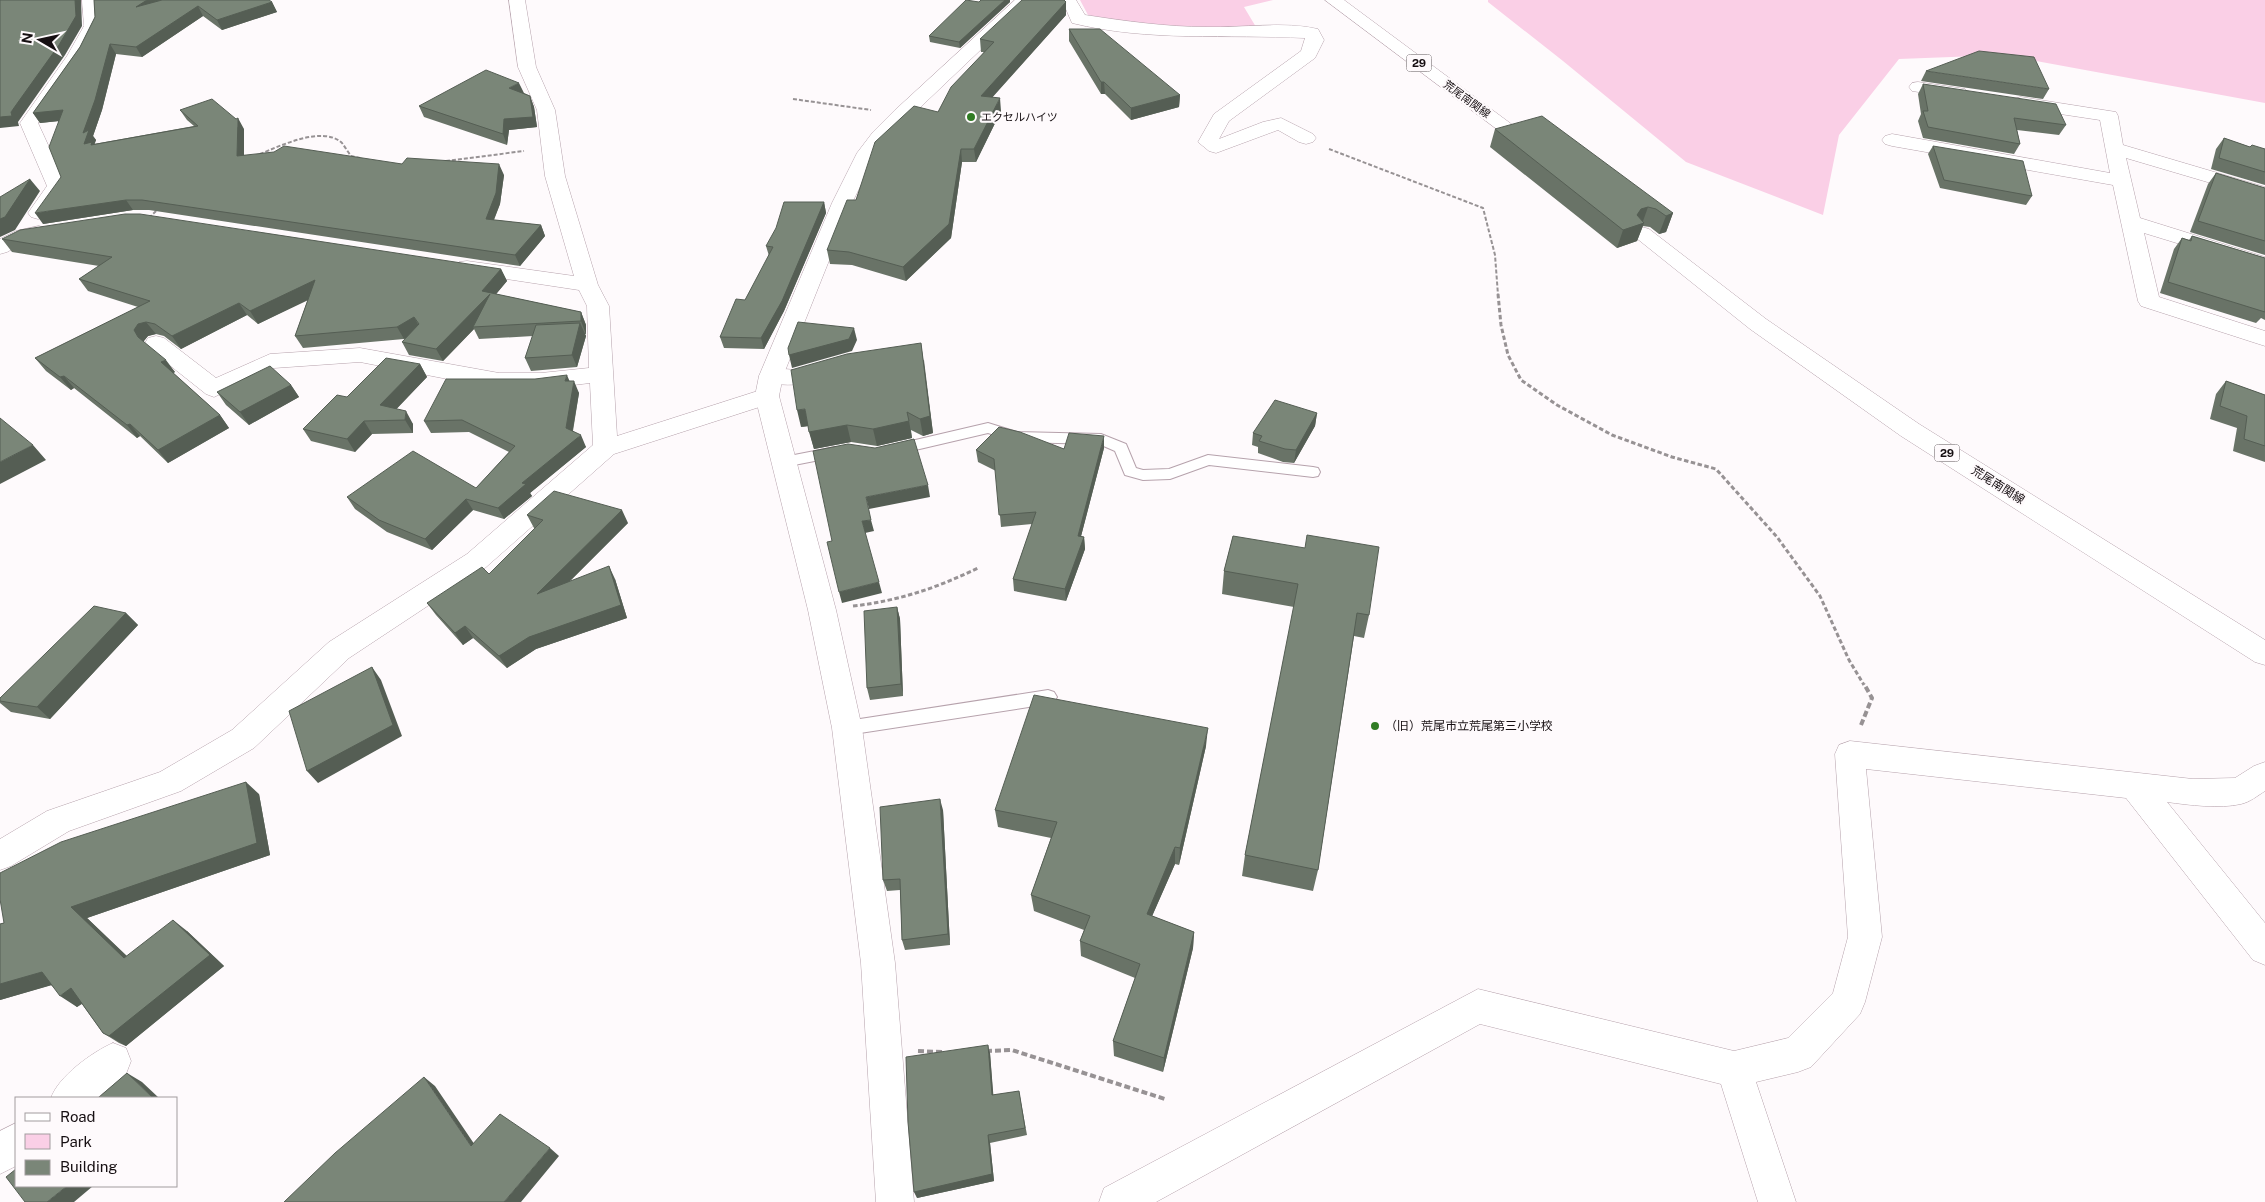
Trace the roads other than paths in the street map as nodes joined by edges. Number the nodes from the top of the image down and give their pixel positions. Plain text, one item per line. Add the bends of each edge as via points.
1 (90, 0) edge
2 (517, 0) edge
3 (1025, 0) edge
4 (1066, 0) edge
5 (1333, 0) edge
6 (1918, 87) dead end
7 (1976, 96) edge
8 (2004, 100) edge
9 (1504, 126) edge
10 (1306, 138) road end
11 (1892, 140) dead end
12 (2114, 148) junction
13 (2122, 182) junction
14 (2265, 193) edge
15 (2131, 222) junction
16 (60, 229) edge
17 (1642, 233) edge
18 (23, 235) junction
19 (0, 248) edge
20 (451, 264) edge
21 (2265, 264) edge
22 (587, 285) junction
23 (2265, 339) edge
24 (156, 343) edge
25 (845, 363) edge
26 (601, 374) junction
27 (769, 386) junction
28 (616, 444) junction
29 (851, 449) edge
30 (877, 453) edge
31 (784, 462) junction
32 (1313, 472) dead end
33 (2265, 654) edge
34 (1048, 697) edge
35 (847, 728) junction
36 (2265, 775) edge
37 (2135, 786) junction
38 (0, 856) edge
39 (2265, 949) edge
40 (113, 1061) dead end
41 (1734, 1069) junction
42 (69, 1097) edge
43 (15, 1143) edge
44 (0, 1155) edge
45 (895, 1202) edge
46 (1118, 1202) edge
47 (1777, 1202) edge

1 - 18 street via 92,26 76,56 29,123 58,186
2 - 22 street via 520,34 528,67 546,110 556,176
3 - 27 street via 901,114 867,153 842,202
4 - 10 street via 1078,19 1132,28 1312,33 1315,40 1309,54 1221,118 1208,142 1216,147 1281,124
5 - 9 street, 荒尾南関線 / 29
6 - 7 street
8 - 12 street via 2109,116
11 - 13 street
12 - 13 street
12 - 14 street
13 - 15 street
15 - 21 street
15 - 23 street via 2148,301
16 - 18 street
17 - 33 street, 荒尾南関線 / 29 via 1758,324 1910,430
18 - 19 street
20 - 22 street
22 - 26 street via 598,306
24 - 26 street via 214,389 270,361 360,355 499,381 541,381
25 - 27 street
26 - 28 street
27 - 28 street via 714,412
27 - 31 street
28 - 38 street via 476,560 339,650 243,739 170,782 58,821
29 - 31 lane
30 - 32 lane via 988,428 1016,437 1101,439 1121,448 1130,471 1143,475 1170,474 1208,460
31 - 35 street via 822,610
34 - 35 lane
35 - 45 street via 878,963
36 - 37 street via 2240,791 2193,792
37 - 39 street
37 - 41 street via 1850,754 1865,937 1848,1002 1798,1054
40 - 42 street
41 - 46 street via 1478,1006
41 - 47 street
43 - 44 street

